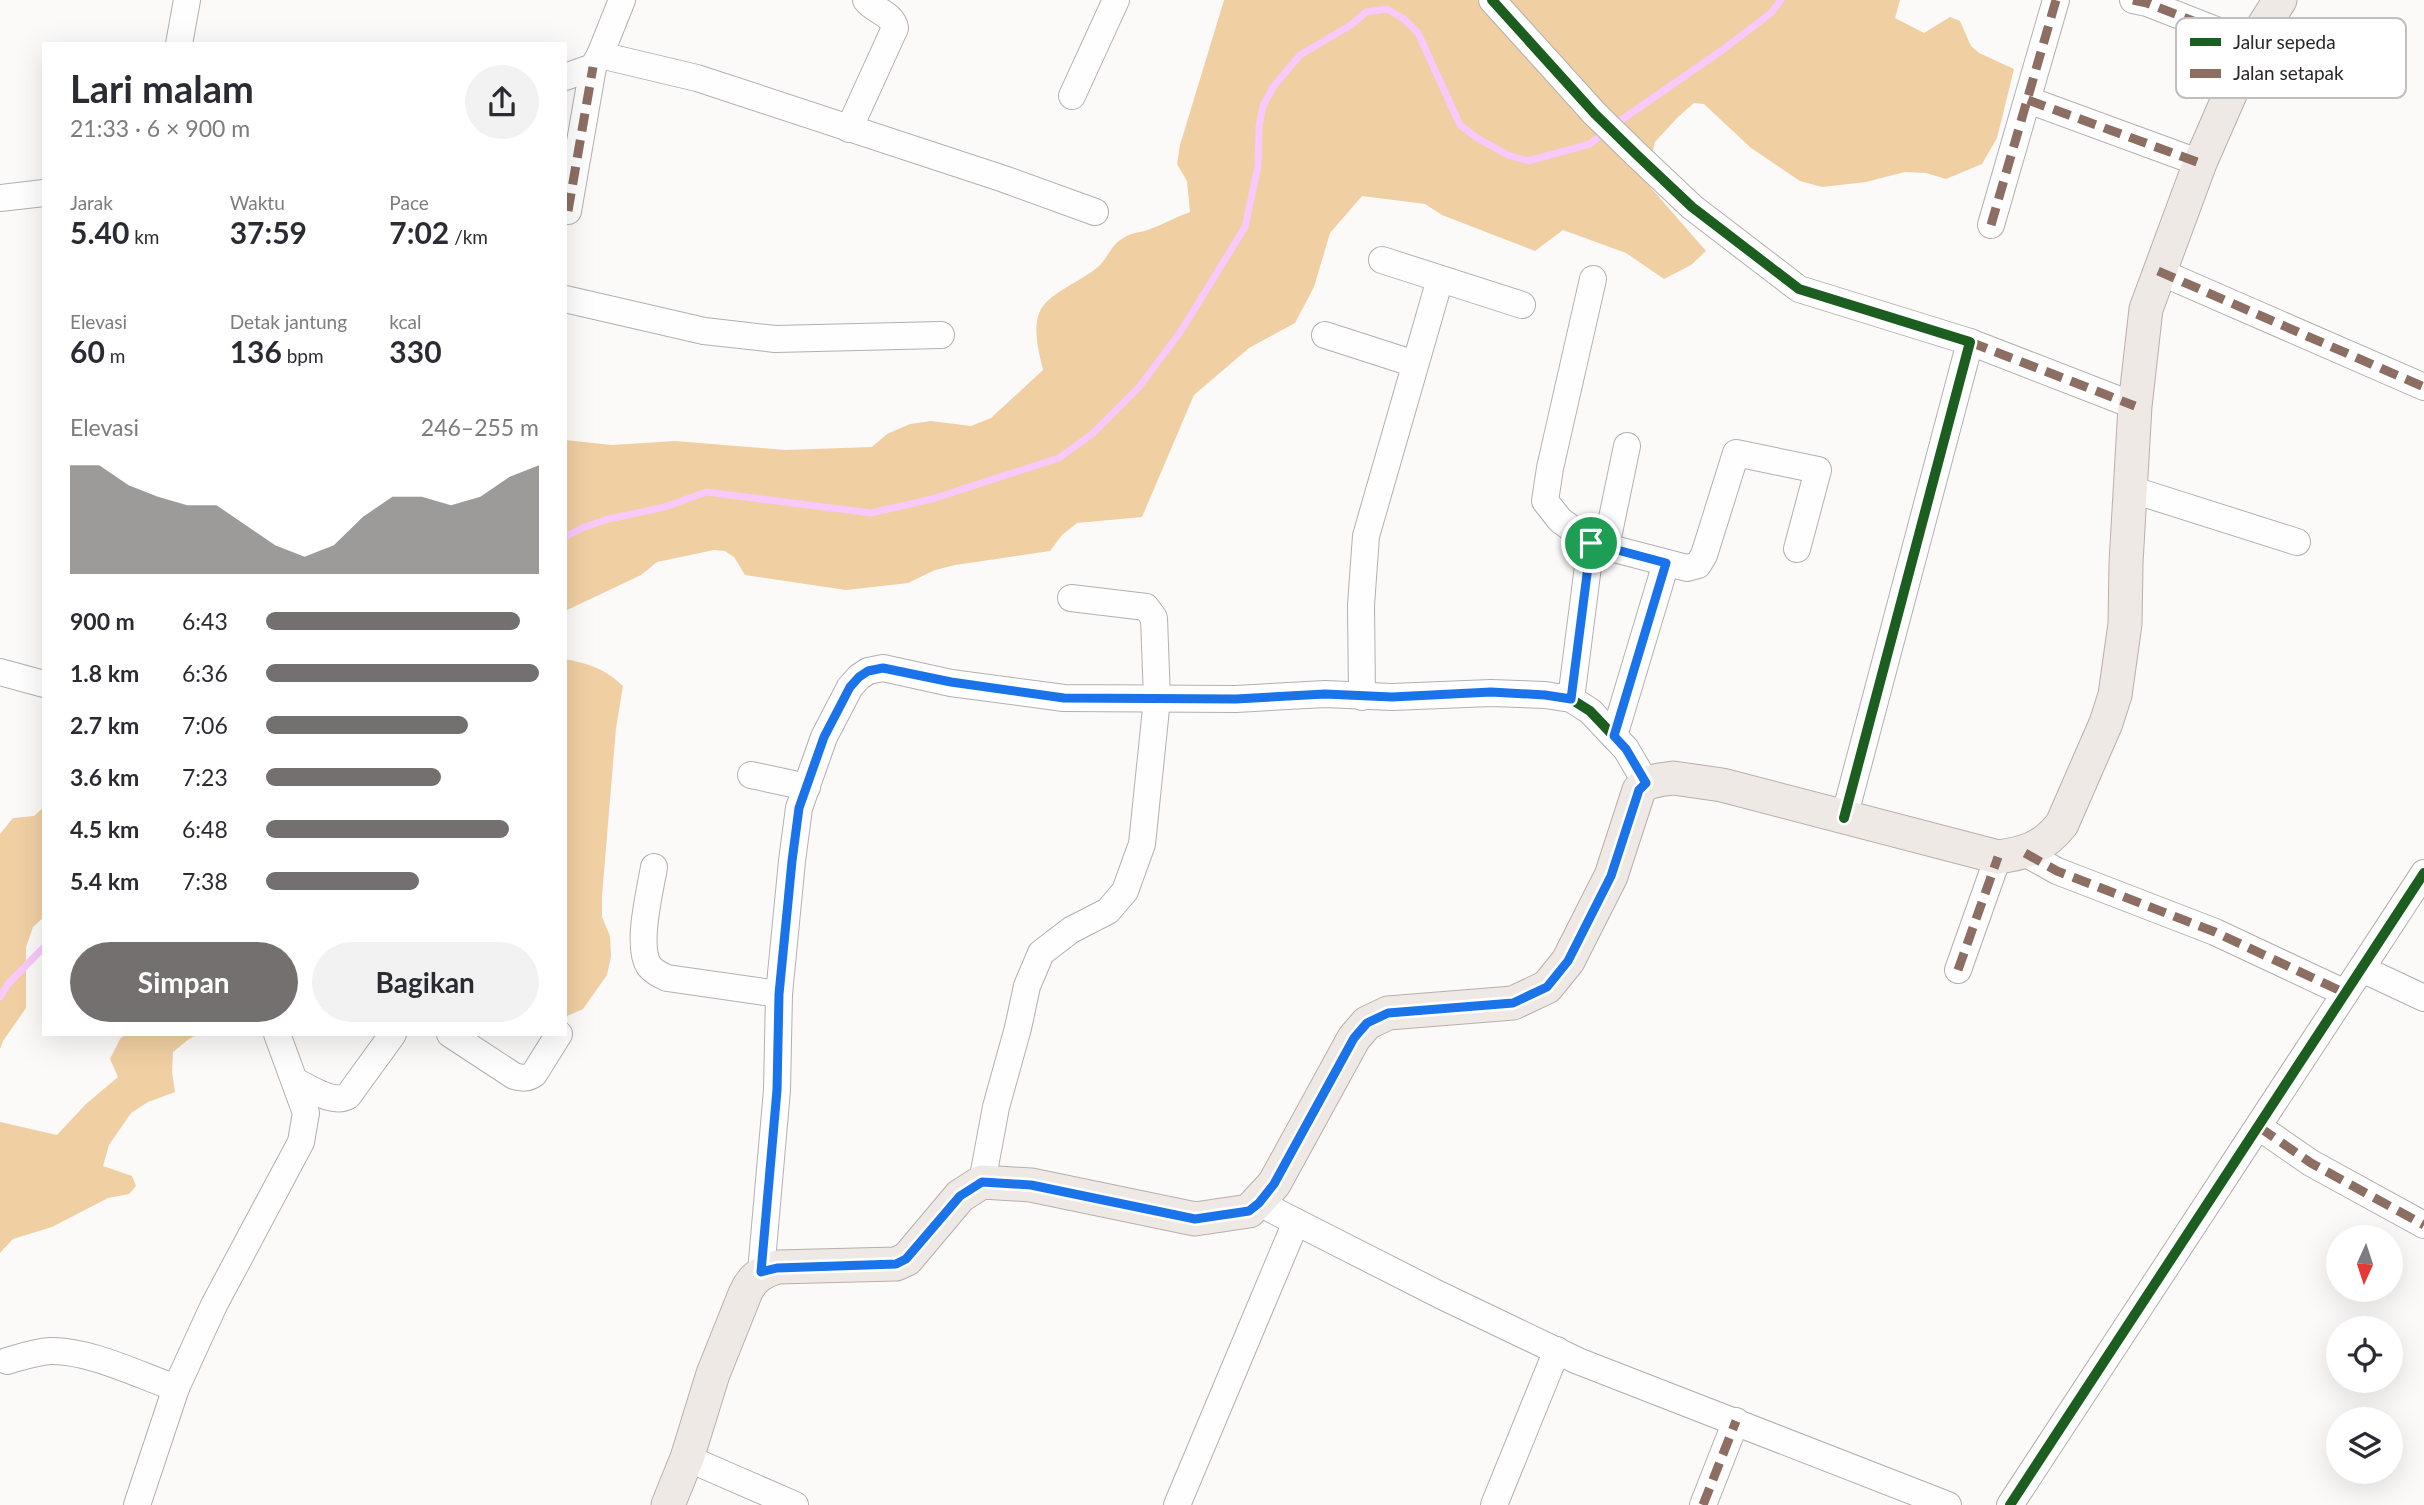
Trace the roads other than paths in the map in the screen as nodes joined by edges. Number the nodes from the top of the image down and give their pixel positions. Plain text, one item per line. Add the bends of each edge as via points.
1 (187, 0) edge
2 (622, 0) edge
3 (866, 0) edge
4 (1116, 0) edge
5 (1492, 0) edge
6 (2056, 0) edge
7 (2280, 0) edge
8 (2137, 1) edge
9 (2182, 18) edge
10 (2269, 18) edge
11 (179, 42) edge
12 (596, 61) junction
13 (567, 76) edge
14 (1072, 96) dead end
15 (2228, 98) edge
16 (2028, 100) junction
17 (849, 129) junction
18 (2200, 163) junction
19 (42, 193) edge
20 (0, 198) edge
21 (568, 211) dead end
22 (1095, 212) dead end
23 (1991, 225) dead end
24 (1382, 260) dead end
25 (2158, 271) junction
26 (1440, 279) junction
27 (1593, 279) dead end
28 (567, 299) edge
29 (1522, 305) dead end
30 (941, 335) dead end
31 (1325, 335) dead end
32 (1970, 342) junction
33 (1415, 364) junction
34 (2424, 387) edge
35 (2135, 406) junction
36 (1628, 446) dead end
37 (2130, 489) junction
38 (2297, 542) dead end
39 (1598, 545) junction
40 (1797, 549) dead end
41 (1666, 563) junction
42 (1071, 598) dead end
43 (0, 672) edge
44 (42, 683) edge
45 (1362, 697) junction
46 (1157, 699) junction
47 (1571, 699) junction
48 (1614, 736) junction
49 (751, 775) dead end
50 (1646, 783) junction
51 (807, 787) junction
52 (1844, 818) junction
53 (2011, 855) junction
54 (654, 867) dead end
55 (2424, 873) edge
56 (2362, 969) junction
57 (1958, 970) dead end
58 (2345, 993) junction
59 (779, 994) junction
60 (2424, 998) edge
61 (278, 1036) edge
62 (391, 1036) edge
63 (453, 1036) edge
64 (558, 1036) edge
65 (295, 1080) junction
66 (2259, 1128) junction
67 (982, 1182) junction
68 (1259, 1203) junction
69 (1296, 1222) junction
70 (2424, 1224) edge
71 (761, 1272) junction
72 (1557, 1350) junction
73 (7, 1361) dead end
74 (176, 1388) junction
75 (1736, 1421) junction
76 (687, 1458) junction
77 (137, 1505) edge
78 (668, 1505) edge
79 (795, 1505) edge
80 (1177, 1505) edge
81 (1494, 1505) edge
82 (1703, 1505) edge
83 (1948, 1505) edge
84 (2010, 1505) edge

1 - 11 street
2 - 12 street
3 - 17 street via 891,18 895,28
4 - 14 street
5 - 32 street via 1595,114 1692,207 1800,289
6 - 16 street
7 - 10 main road
8 - 9 street
12 - 13 street
12 - 17 street via 697,78
12 - 21 street
15 - 18 main road
16 - 18 street
16 - 23 street
17 - 22 street
18 - 25 main road
19 - 20 street
24 - 26 street
25 - 34 street
25 - 35 main road via 2146,309
26 - 29 street
26 - 33 street
27 - 39 street via 1545,502 1560,520
28 - 30 street via 704,331 775,339
31 - 33 street
32 - 35 street
32 - 52 street
33 - 45 street via 1366,536
35 - 37 main road
36 - 39 street
37 - 38 street
37 - 53 main road via 2125,624 2115,695 2106,723 2062,824 2052,836
39 - 41 street
39 - 47 street
40 - 41 street via 1818,470 1736,453 1698,565 1687,568
41 - 48 street
42 - 46 street via 1150,611
43 - 44 street
45 - 46 street
45 - 47 street via 1491,692
46 - 51 street via 1064,698 876,669 850,687 824,737
46 - 67 street via 1142,844 1125,891 1108,911 1071,930 1041,953 1027,986
47 - 48 street
48 - 50 street
49 - 51 street
50 - 52 main road via 1673,778 1722,786
50 - 68 main road via 1639,790 1611,876 1568,961 1547,987 1513,1003 1388,1013 1367,1023
51 - 59 street via 799,808
52 - 53 main road
53 - 57 street
53 - 58 street via 2215,932
54 - 59 street via 643,948 655,972 667,978
55 - 56 street
56 - 58 street
56 - 60 street
58 - 66 street
59 - 71 street via 777,1090
61 - 65 street
62 - 65 street via 343,1099
63 - 64 street via 521,1078 534,1074
65 - 74 street via 306,1113 301,1142 214,1305
66 - 70 street via 2311,1163
66 - 84 street
67 - 68 main road via 1031,1185 1195,1219 1249,1211
67 - 71 main road via 960,1196 906,1259 896,1264
68 - 69 street
69 - 72 street
69 - 80 street
71 - 76 main road via 751,1281 713,1374
72 - 75 street
72 - 81 street
73 - 74 street via 61,1352
74 - 77 street
75 - 82 street
75 - 83 street
76 - 78 main road
76 - 79 street

